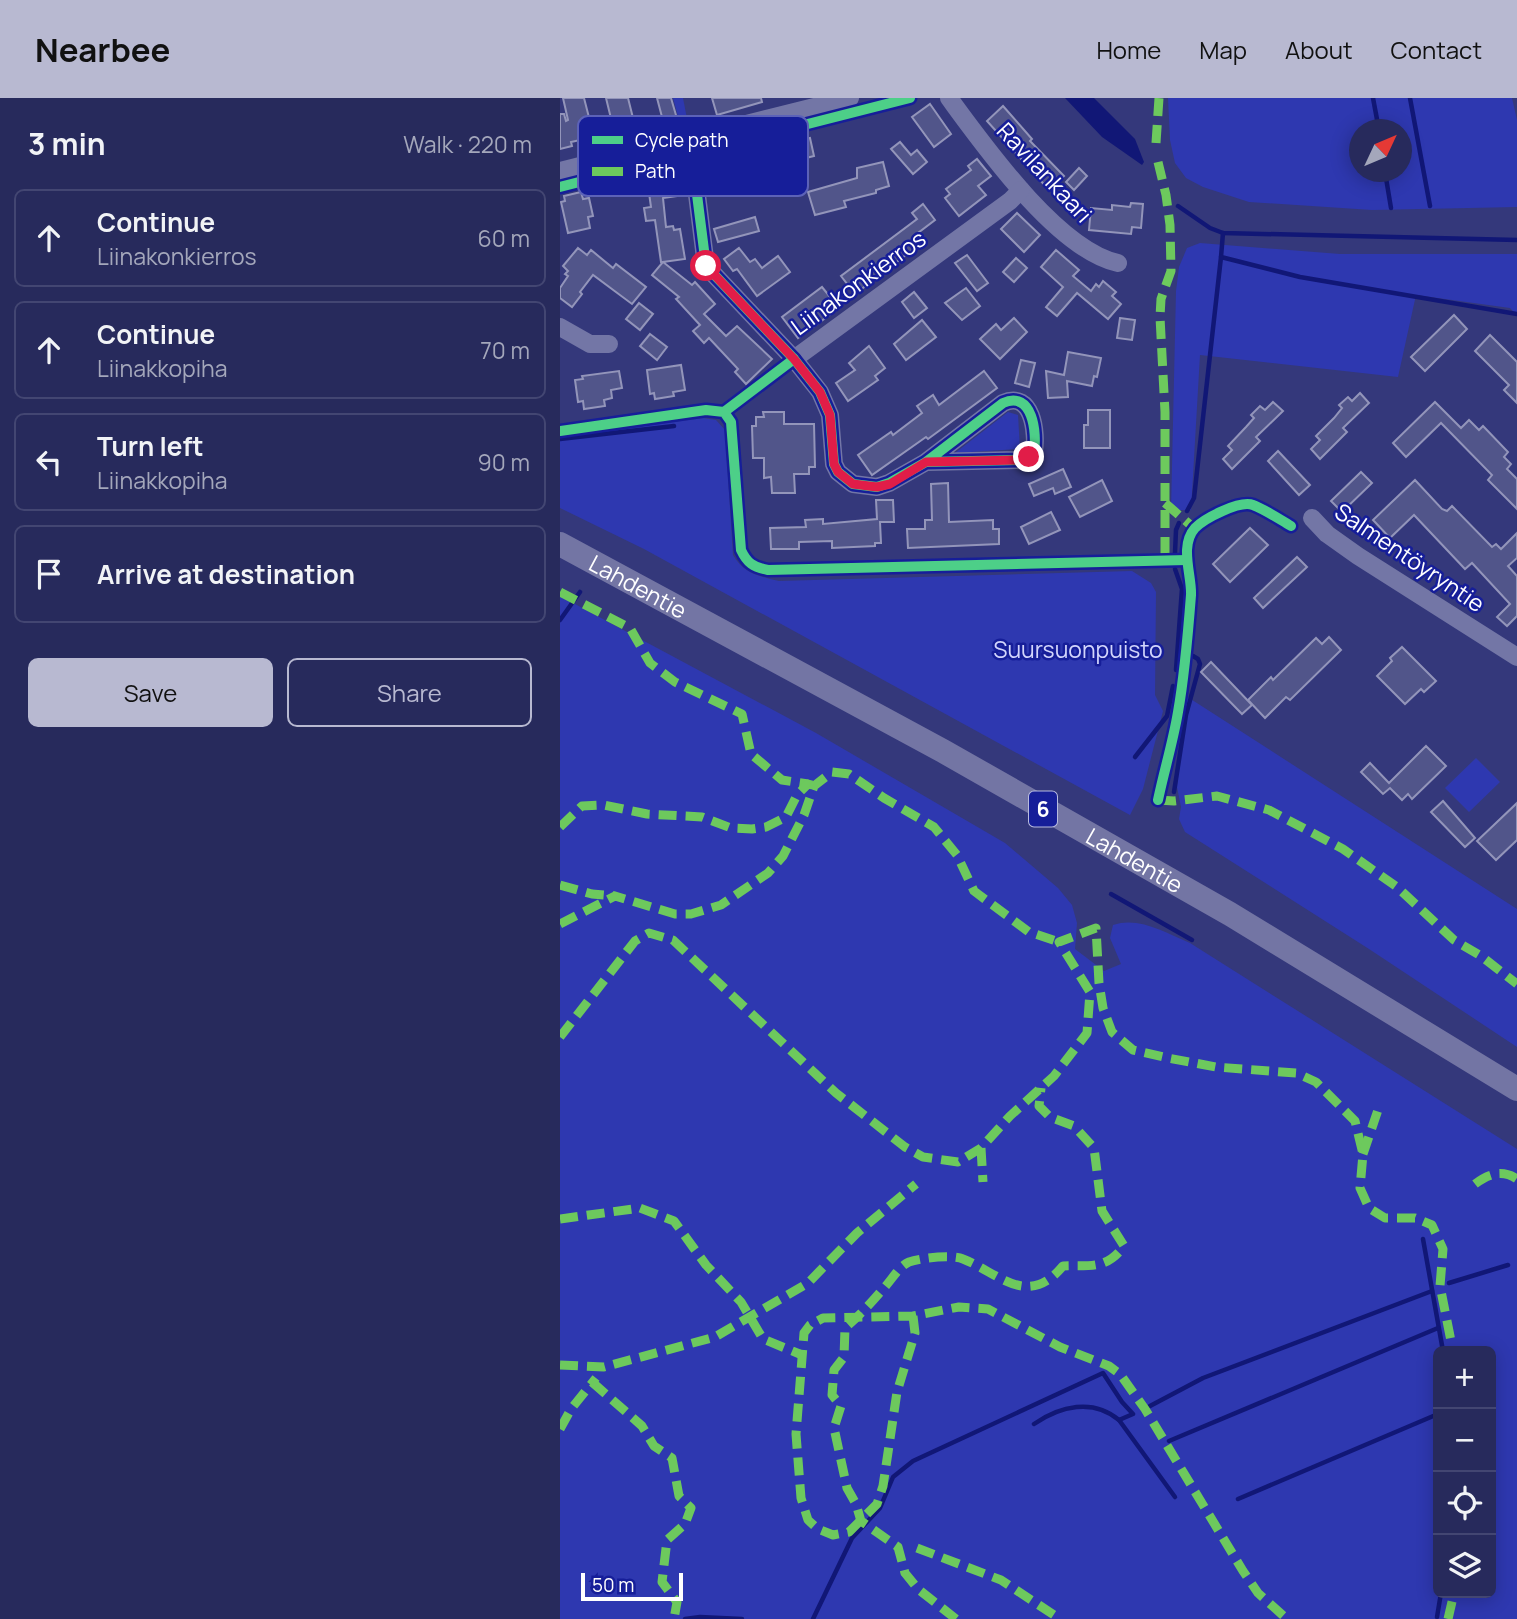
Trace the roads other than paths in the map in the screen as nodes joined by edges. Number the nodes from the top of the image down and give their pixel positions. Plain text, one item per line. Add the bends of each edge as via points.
1 (850, 98) edge
2 (950, 98) edge
3 (780, 116) edge
4 (578, 167) edge
5 (560, 171) edge
6 (1021, 190) junction
7 (697, 196) edge
8 (1118, 263) dead end
9 (560, 327) edge
10 (609, 344) dead end
11 (794, 359) junction
12 (926, 462) junction
13 (1312, 518) dead end
14 (560, 544) edge
15 (1517, 657) edge
16 (1517, 1089) edge

1 - 3 street
2 - 6 street, Ravilankaari
4 - 5 street
6 - 8 street, Ravilankaari via 1078,243
6 - 11 street, Liinakonkierros
7 - 11 street, Liinakonkierros via 706,266
9 - 10 street via 590,344
11 - 12 street via 827,404 834,464 845,479 877,487
12 - 12 street via 1029,457 1035,443 1030,411 1017,402 1003,403
13 - 15 street, Salmentöyryntie via 1357,556
14 - 16 highway, Lahdentie / 6 via 943,751 1230,914

